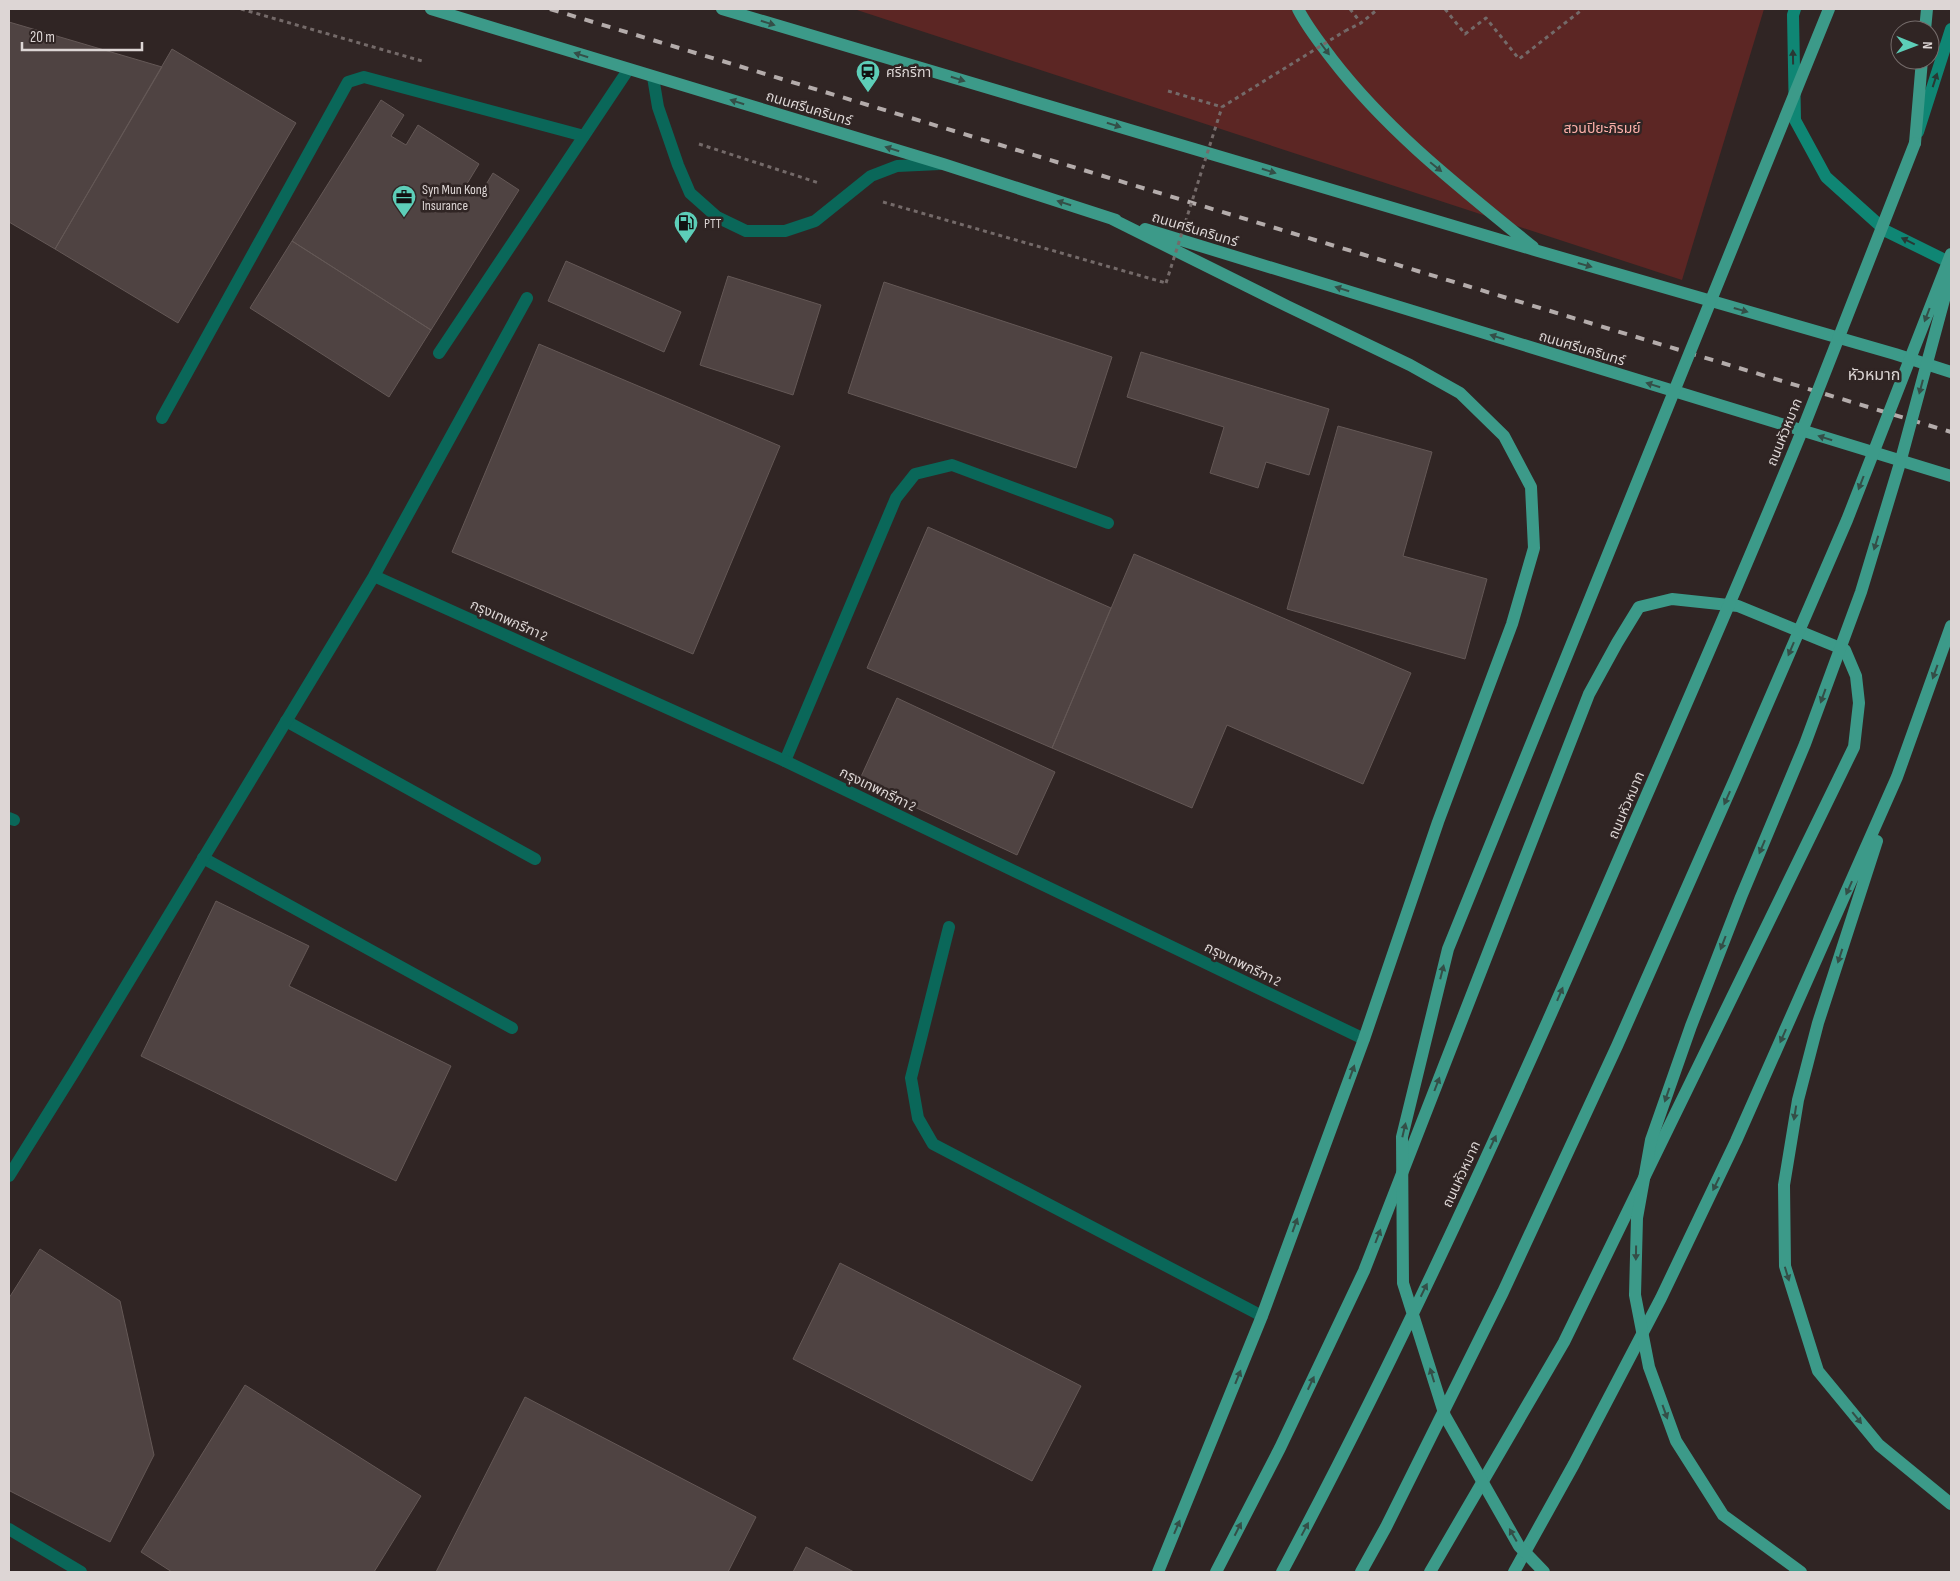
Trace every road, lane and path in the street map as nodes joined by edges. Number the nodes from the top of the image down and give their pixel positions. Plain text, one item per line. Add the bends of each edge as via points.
1 (431, 9) edge
2 (722, 9) edge
3 (1298, 9) edge
4 (1350, 9) edge
5 (1378, 9) edge
6 (1445, 9) edge
7 (1583, 9) edge
8 (1794, 9) edge
9 (1829, 9) edge
10 (1361, 23) junction
11 (1951, 29) edge
12 (628, 70) junction
13 (1921, 70) edge
14 (653, 77) junction
15 (1168, 92) dead end
16 (1222, 107) junction
17 (668, 134) junction
18 (584, 136) junction
19 (1914, 143) junction
20 (943, 164) junction
21 (849, 192) junction
22 (1110, 218) junction
23 (1538, 251) junction
24 (1951, 254) edge
25 (1951, 263) edge
26 (1951, 272) edge
27 (527, 298) dead end
28 (439, 353) dead end
29 (1951, 372) edge
30 (162, 418) dead end
31 (1922, 468) junction
32 (1951, 476) edge
33 (1951, 486) edge
34 (1108, 523) dead end
35 (374, 576) junction
36 (1951, 626) edge
37 (286, 721) junction
38 (785, 761) junction
39 (1898, 777) junction
40 (203, 858) junction
41 (535, 859) dead end
42 (948, 927) dead end
43 (512, 1028) dead end
44 (1364, 1039) junction
45 (9, 1176) edge
46 (1262, 1316) junction
47 (1951, 1504) edge
48 (9, 1529) edge
49 (81, 1572) edge
50 (1158, 1572) edge
51 (1216, 1572) edge
52 (1282, 1572) edge
53 (1361, 1572) edge
54 (1430, 1572) edge
55 (1514, 1572) edge
56 (1544, 1572) edge
57 (1801, 1572) edge

12 -> 1 main road, ถนนศรีนครินทร์
2 -> 23 main road
3 -> 23 main road via 1356,91 1422,156
4 - 10 path
5 - 10 path
6 - 7 path via 1465,34 1486,18 1519,59
25 -> 8 main road via 1886,231 1826,177 1795,120
56 -> 9 main road, bridge via 1519,1546 1445,1416 1403,1283 1402,1138 1448,949
10 - 16 path, bridge
19 -> 11 main road, ถนนหัวหมาก
12 - 14 main road, ถนนศรีนครินทร์
12 - 18 street
13 - 19 main road
14 - 17 street via 654,93
20 -> 14 main road, ถนนศรีนครินทร์
15 - 16 path
16 - 21 path, bridge via 1166,283
17 - 21 path
17 - 21 street via 690,193 716,217 746,231 785,232 815,221
18 - 28 street
18 - 30 street via 364,77 348,82
52 -> 19 main road, ถนนหัวหมาก, bridge via 1430,1279 1546,1026 1805,422
20 - 21 street via 897,166 871,176
22 -> 20 main road, ถนนศรีนครินทร์
31 -> 22 main road, ถนนศรีนครินทร์
22 - 44 main road via 1410,365 1460,393 1504,436 1531,487 1534,548 1512,624 1438,822
23 -> 29 main road
24 -> 53 main road, bridge via 1847,520 1621,1038 1498,1300
26 -> 57 main road, bridge via 1900,463 1861,592 1805,744 1691,1026 1651,1140 1637,1218 1635,1295 1649,1367 1676,1442 1723,1515
27 - 35 street
31 - 32 main road, ถนนศรีนครินทร์
31 - 33 main road
34 - 38 street via 952,466 915,474 896,498
35 - 37 street
35 - 38 street, กรุงเทพกรีฑา 2
36 -> 39 main road
37 - 40 street
37 - 41 street
38 - 44 street, กรุงเทพกรีฑา 2
39 -> 47 main road via 1818,1023 1798,1100 1784,1185 1785,1266 1818,1371 1879,1445
39 -> 55 main road, bridge via 1670,1281
40 - 43 street
40 - 45 street
42 - 46 street via 911,1078 918,1118 933,1144
46 -> 44 main road
50 -> 46 main road
48 - 49 street
51 -> 54 main road via 1280,1448 1364,1270 1553,785 1603,669 1640,607 1672,599 1738,606 1845,650 1856,676 1859,703 1854,747 1564,1342

